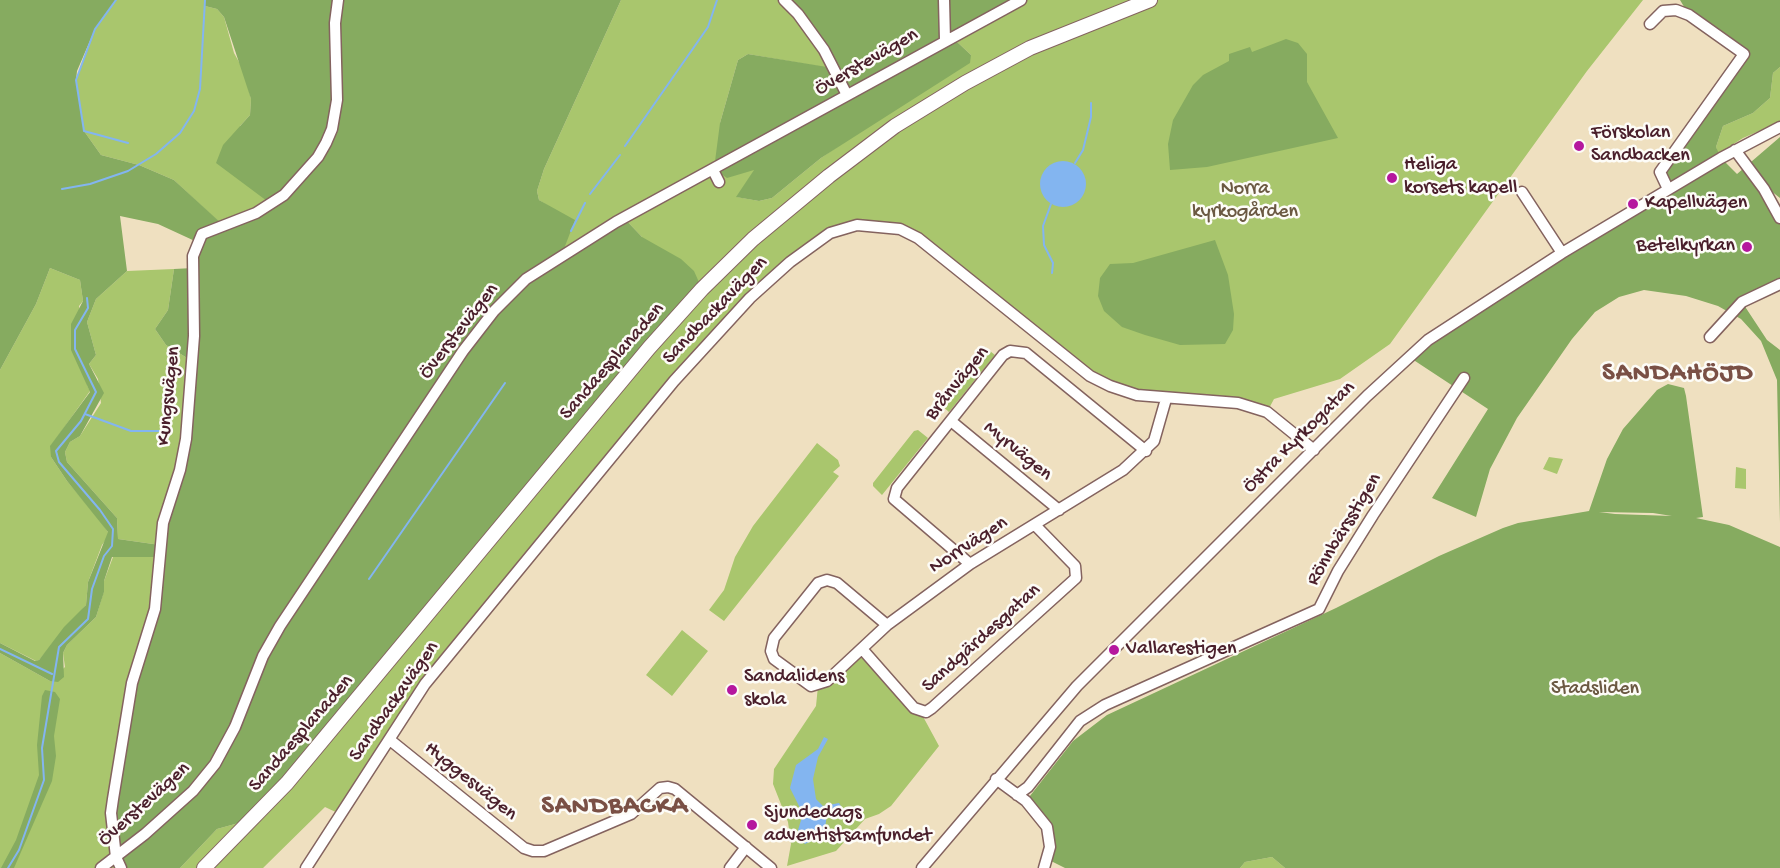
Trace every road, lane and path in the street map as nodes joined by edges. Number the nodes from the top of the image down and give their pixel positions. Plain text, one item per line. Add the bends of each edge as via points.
1 (338, 0) edge
2 (784, 0) edge
3 (944, 0) edge
4 (1021, 0) edge
5 (1150, 0) edge
6 (1650, 24) dead end
7 (945, 39) junction
8 (847, 95) junction
9 (1780, 127) edge
10 (1736, 150) junction
11 (713, 170) junction
12 (719, 182) dead end
13 (1668, 189) junction
14 (1522, 192) dead end
15 (1780, 218) edge
16 (1562, 253) junction
17 (1780, 284) edge
18 (1710, 338) dead end
19 (1464, 378) dead end
20 (1167, 399) junction
21 (951, 422) junction
22 (1314, 450) junction
23 (1146, 451) junction
24 (1059, 510) junction
25 (1035, 525) junction
26 (970, 564) junction
27 (887, 625) junction
28 (863, 650) junction
29 (390, 740) junction
30 (996, 779) junction
31 (1017, 795) junction
32 (746, 847) junction
33 (117, 857) junction
34 (101, 868) edge
35 (122, 868) edge
36 (204, 868) edge
37 (306, 868) edge
38 (730, 868) edge
39 (771, 868) edge
40 (922, 868) edge
41 (1044, 868) edge

1 - 33 street, Kungsvägen via 334,23 337,100 326,143 284,195 256,213 202,234 193,256 195,336 186,439 163,524 155,609 132,683 123,734 111,813
2 - 8 street via 824,50
3 - 7 street
4 - 7 street, Överstevägen
5 - 36 main road, Sandaesplanaden via 1030,48 964,83 895,126 753,239 649,348 287,783
6 - 13 street via 1663,11 1676,10 1744,54 1660,172
7 - 8 street, Överstevägen
8 - 11 street, Överstevägen
9 - 10 street, Östra Kyrkogatan
10 - 13 street, Östra Kyrkogatan
10 - 15 street
11 - 12 street
11 - 33 street, Överstevägen via 561,255 526,279 494,311 463,351 280,626 262,656 235,727 215,764 194,791
13 - 16 street, Östra Kyrkogatan
14 - 16 street
16 - 22 street, Östra Kyrkogatan via 1428,339
17 - 18 street via 1742,302
19 - 31 street, Rönnbärsstigen via 1372,515 1319,609 1105,705 1080,721 1028,787
20 - 22 street, Sandbackavägen via 1238,404 1267,412
20 - 23 street, Norrvägen via 1158,432
20 - 29 street, Sandbackavägen via 1128,392 1090,376 909,233 875,225 830,233 750,298 674,381 425,684
21 - 23 street, Brånvägen via 1003,355 1018,350
21 - 24 street, Myrvägen
21 - 26 street, Brånvägen via 897,488 894,499
22 - 30 street, Östra Kyrkogatan via 1077,686
23 - 24 street, Norrvägen
24 - 25 street, Norrvägen
25 - 26 street, Norrvägen
25 - 28 street, Sandgärdesgatan via 1075,566 1076,578 932,708 926,712 914,708
26 - 27 street, Norrvägen
27 - 28 street, Norrvägen
27 - 28 street, Norrvägen via 837,583 827,580 818,584 774,638 771,651 797,678 818,686
29 - 32 street, Hyggesvägen via 524,848 533,851 632,814 660,788 668,787
29 - 37 street, Sandbackavägen
30 - 31 street
30 - 40 street, Östra Kyrkogatan
31 - 41 street via 1047,827 1050,847
32 - 38 street
32 - 39 street, Hyggesvägen
33 - 34 street, Överstevägen
33 - 35 street, Kungsvägen

